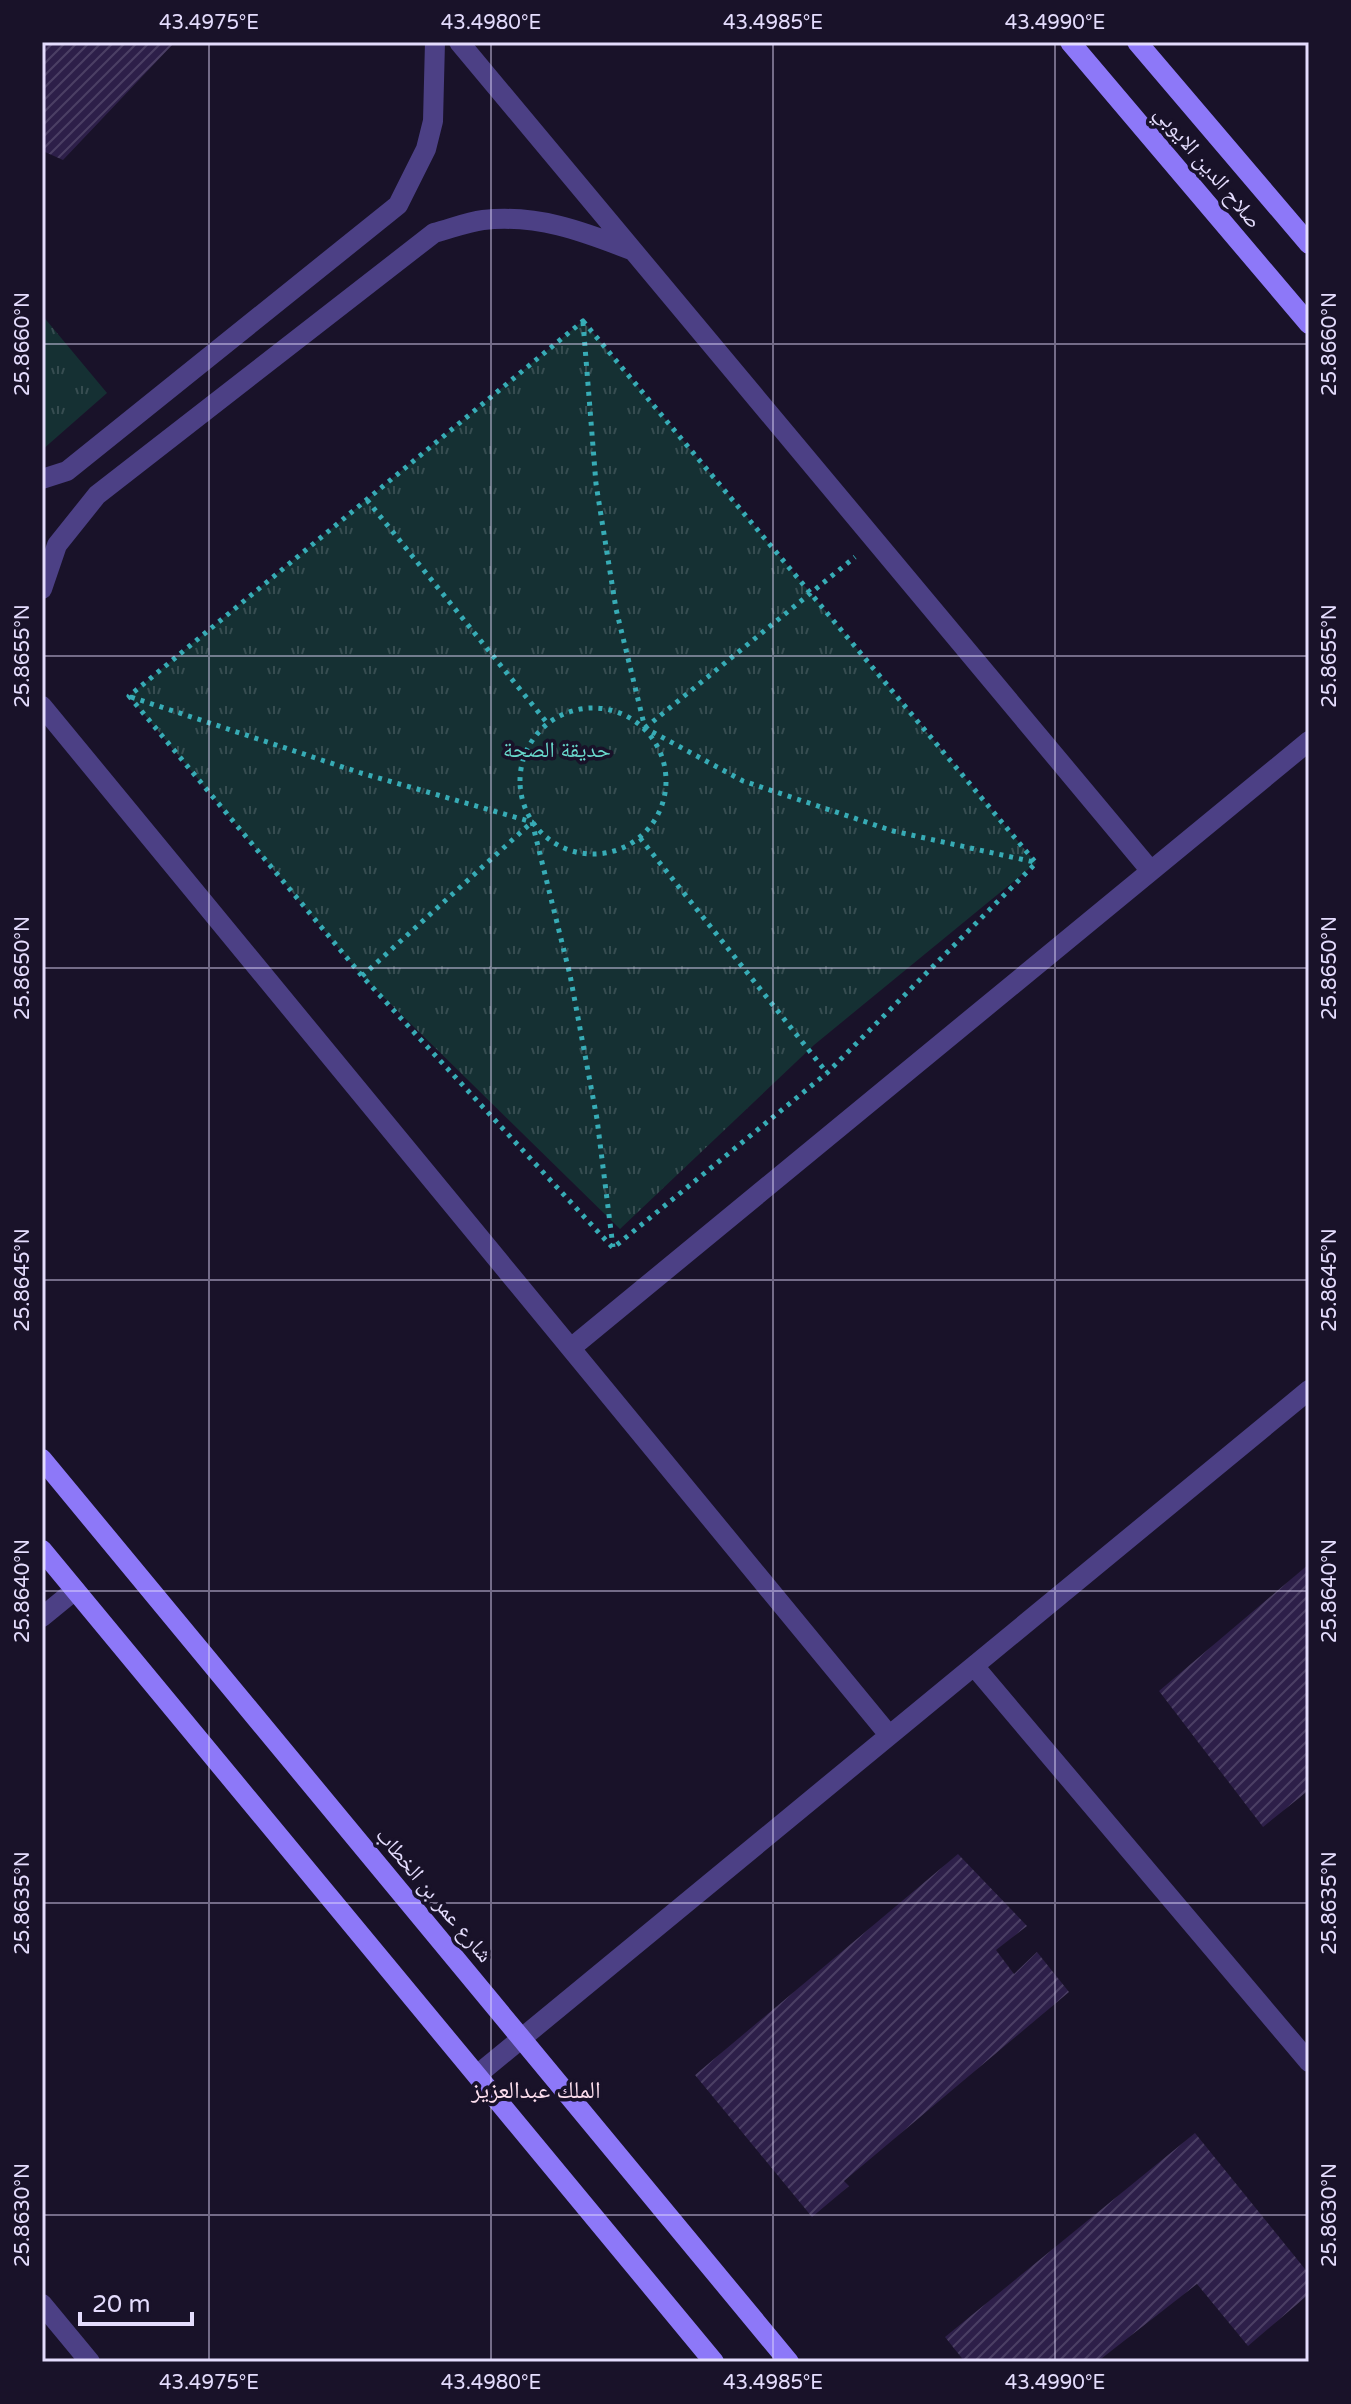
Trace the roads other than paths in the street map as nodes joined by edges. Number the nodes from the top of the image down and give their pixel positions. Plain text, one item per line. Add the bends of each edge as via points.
1 (435, 42) edge
2 (459, 42) edge
3 (1070, 42) edge
4 (1137, 42) edge
5 (1309, 244) edge
6 (634, 252) junction
7 (1309, 324) edge
8 (42, 479) edge
9 (42, 589) edge
10 (42, 689) edge
11 (44, 708) edge
12 (1309, 741) edge
13 (1151, 871) junction
14 (571, 1348) junction
15 (1309, 1390) edge
16 (42, 1459) edge
17 (42, 1550) edge
18 (75, 1590) junction
19 (42, 1617) edge
20 (974, 1666) junction
21 (889, 1735) junction
22 (521, 2038) junction
23 (1309, 2062) edge
24 (477, 2075) junction
25 (42, 2304) edge
26 (90, 2362) edge
27 (714, 2362) edge
28 (789, 2362) edge

1 - 8 street via 433,121 426,149 398,205 67,471
2 - 6 street
3 - 7 street, صلاح الدين الايوبي
4 - 5 street, صلاح الدين الايوبي
6 - 9 street via 574,227 532,220 483,220 434,233 97,495 57,545
6 - 13 street
10 - 11 street
11 - 14 street
12 - 13 street
13 - 14 street
14 - 21 street
15 - 20 street
16 - 22 street, شارع عمر بن الخطاب
17 - 18 street
18 - 19 street
18 - 24 street
20 - 21 street
20 - 23 street
21 - 22 street
22 - 24 street
22 - 28 street, شارع عمر بن الخطاب
24 - 27 street
25 - 26 street

